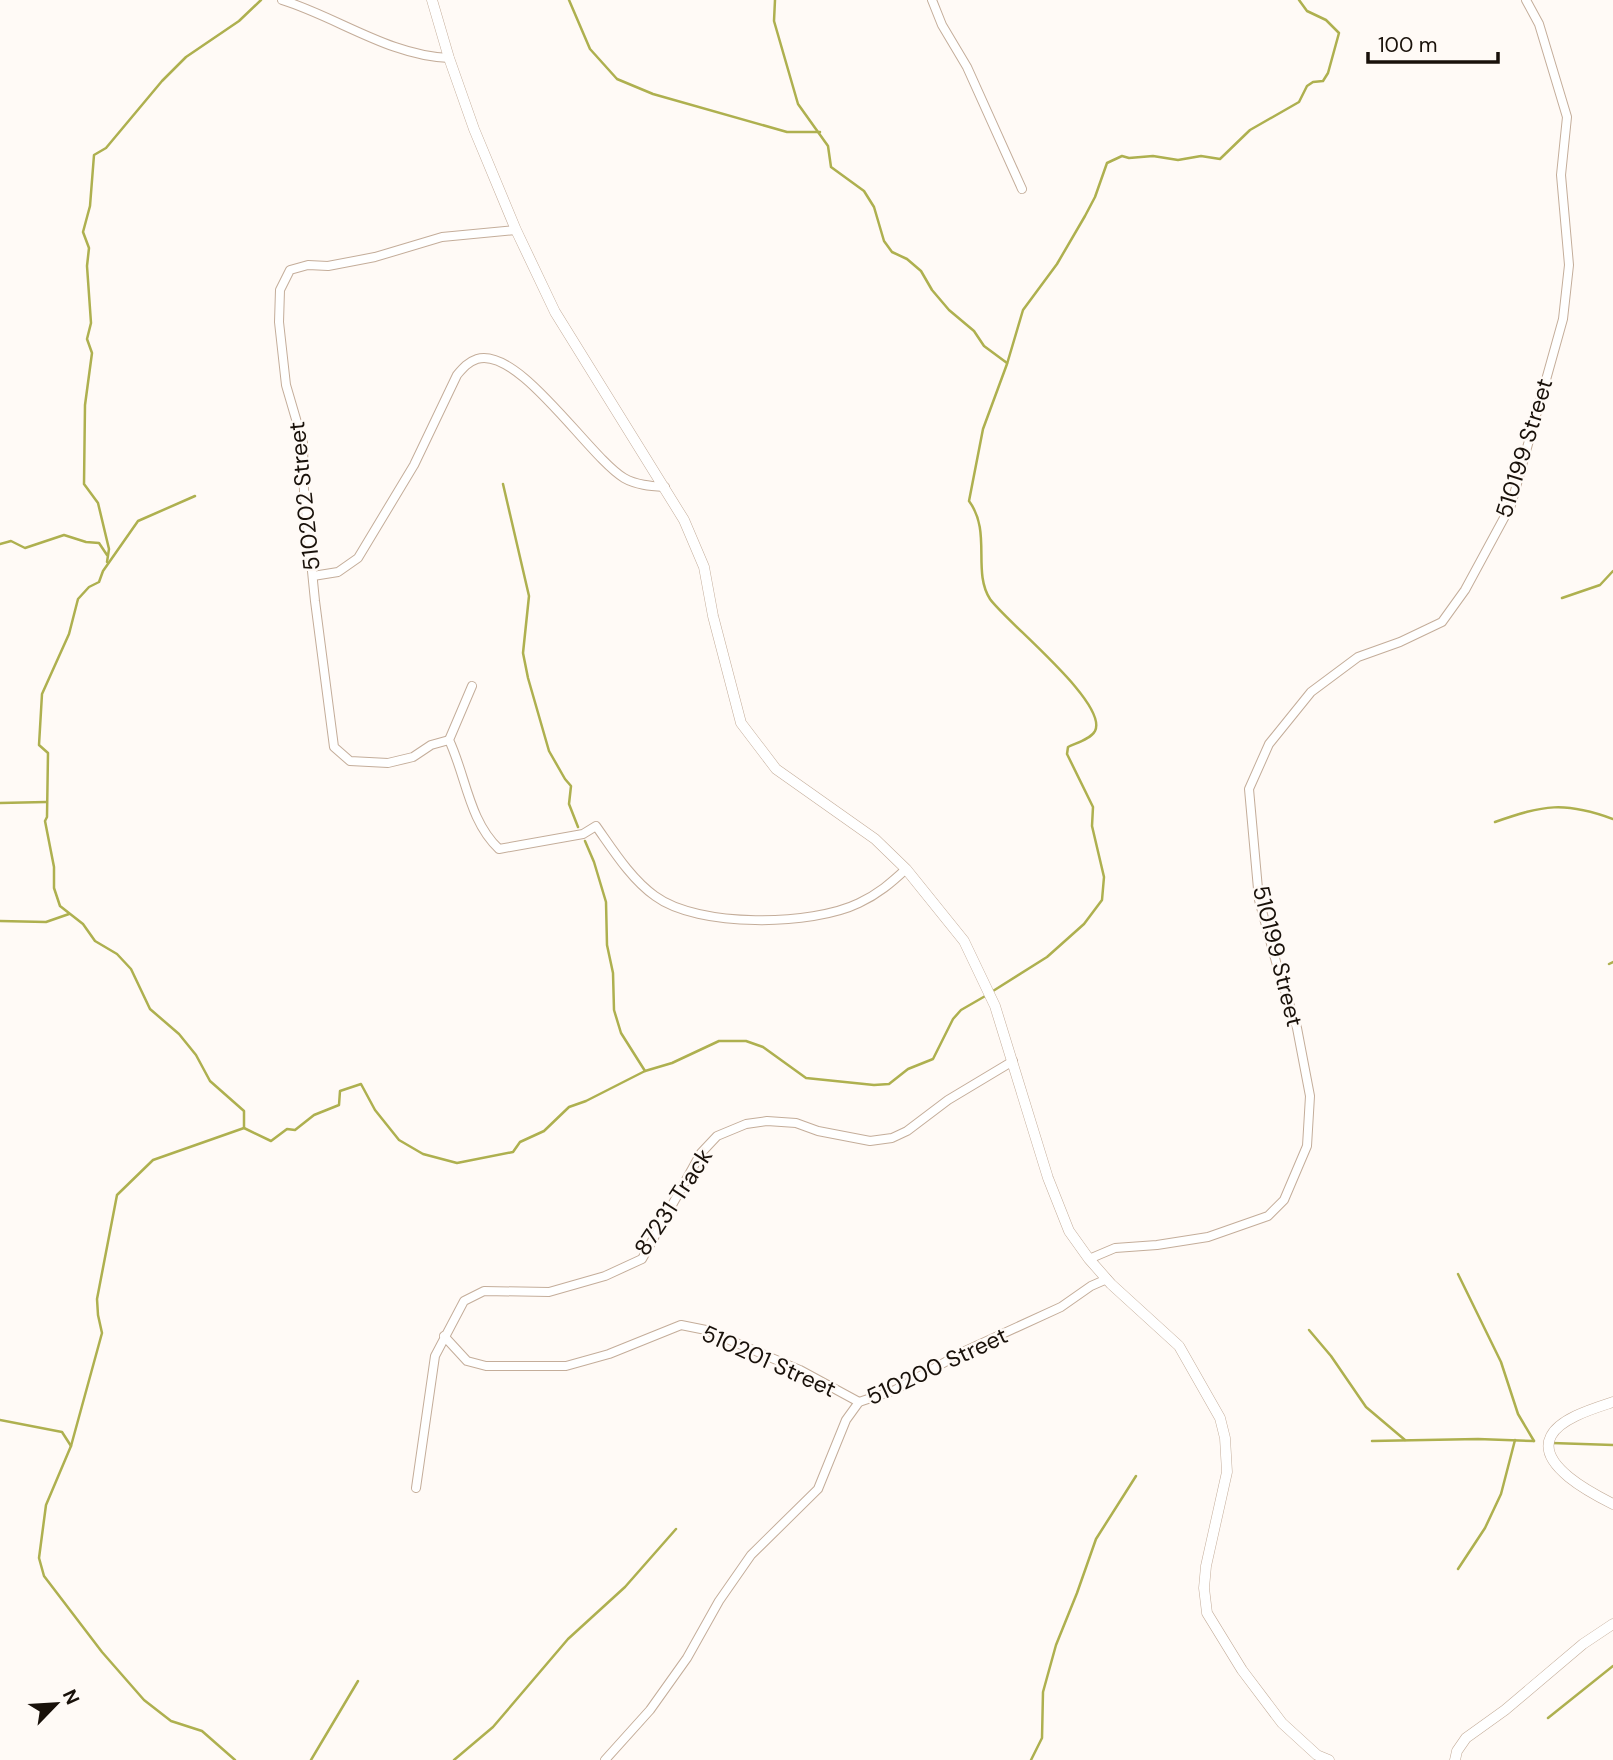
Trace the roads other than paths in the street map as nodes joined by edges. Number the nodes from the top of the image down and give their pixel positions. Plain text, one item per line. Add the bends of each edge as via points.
1 (282, 0) edge
2 (432, 0) edge
3 (932, 0) edge
4 (1526, 0) edge
5 (449, 58) junction
6 (1022, 189) dead end
7 (516, 230) junction
8 (666, 487) junction
9 (313, 576) junction
10 (472, 686) dead end
11 (449, 740) junction
12 (906, 869) junction
13 (1013, 1061) junction
14 (1089, 1259) junction
15 (1107, 1279) junction
16 (444, 1336) junction
17 (859, 1402) junction
18 (1613, 1402) edge
19 (416, 1488) dead end
20 (1613, 1504) edge
21 (1613, 1624) edge
22 (606, 1760) edge
23 (1329, 1760) edge
24 (1455, 1760) edge

1 - 5 street via 409,51
2 - 5 street
3 - 6 street
4 - 14 street, 510199 Street via 1539,24 1567,117 1562,175 1569,265 1563,319 1511,505 1465,590 1442,622 1358,657 1311,692 1269,744 1249,789 1259,900 1297,1028 1310,1096 1307,1146 1284,1200 1268,1216 1208,1237 1115,1248
5 - 7 street
7 - 8 street via 555,312
7 - 9 street, 510202 Street via 442,237 375,257 290,270 280,290 279,322 286,385 303,443
8 - 9 street via 625,479 534,386 513,369 479,358 457,375 414,465 358,558 338,572
8 - 12 street via 704,567 741,723 776,769 875,839
9 - 11 street, 510202 Street via 334,747 350,761 388,763
10 - 11 street
11 - 12 street via 485,835 499,849 583,834 596,826 656,898 692,911 777,922 826,913 856,905 886,889
12 - 13 street via 964,941 995,1006
13 - 14 street via 1048,1178 1069,1231
13 - 16 street, 87231 Track via 892,1138 870,1141 796,1123 767,1121 717,1136 701,1153 642,1259 605,1276 549,1292 484,1290 464,1301
14 - 15 street
15 - 17 street, 510200 Street via 895,1390
15 - 23 street via 1179,1346 1220,1418 1227,1472 1206,1566 1208,1613 1242,1670 1282,1723
16 - 17 street, 510201 Street via 467,1361 486,1366 566,1366 681,1325 706,1330 800,1370
16 - 19 street, 87231 Track via 435,1356
17 - 22 street, 510200 Street via 846,1420 818,1489 751,1555 658,1700
18 - 20 street via 1566,1421 1551,1436 1549,1451 1572,1480
21 - 24 street via 1466,1738

